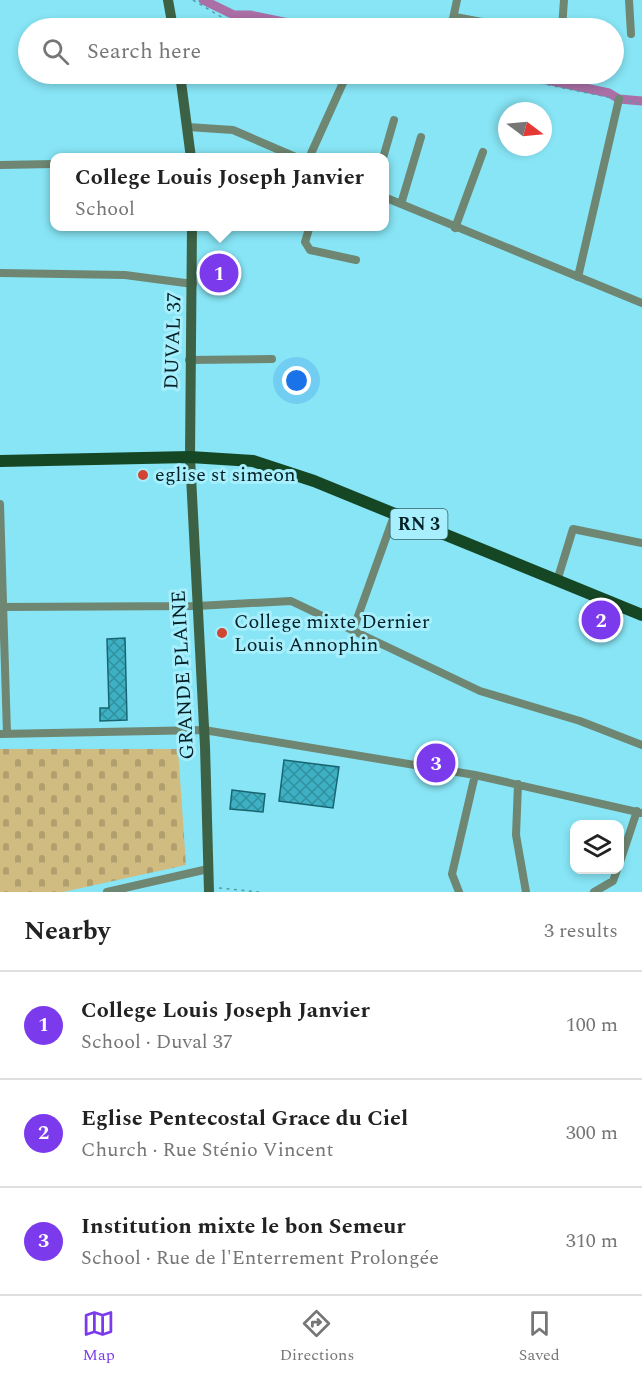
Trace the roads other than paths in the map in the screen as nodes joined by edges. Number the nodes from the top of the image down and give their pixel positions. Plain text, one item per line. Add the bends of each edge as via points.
1 (168, 0) edge
2 (457, 0) edge
3 (564, 0) edge
4 (629, 0) edge
5 (455, 17) joint
6 (171, 18) edge
7 (460, 18) edge
8 (563, 18) edge
9 (631, 34) dead end
10 (182, 84) edge
11 (342, 84) edge
12 (619, 99) road end
13 (394, 120) dead end
14 (188, 127) junction
15 (421, 137) dead end
16 (483, 152) dead end
17 (191, 153) edge
18 (286, 153) edge
19 (311, 153) edge
20 (384, 153) edge
21 (50, 164) edge
22 (0, 165) edge
23 (389, 199) edge
24 (401, 204) junction
25 (455, 228) junction
26 (192, 231) edge
27 (308, 231) edge
28 (356, 260) dead end
29 (0, 273) edge
30 (578, 277) junction
31 (193, 284) junction
32 (642, 303) edge
33 (272, 359) dead end
34 (189, 360) junction
35 (190, 457) junction
36 (0, 461) edge
37 (0, 504) edge
38 (395, 513) junction
39 (642, 543) edge
40 (557, 581) junction
41 (197, 606) junction
42 (1, 607) edge
43 (642, 615) edge
44 (353, 630) junction
45 (204, 730) junction
46 (3, 734) edge
47 (642, 744) edge
48 (474, 775) junction
49 (518, 784) junction
50 (640, 812) edge
51 (624, 852) edge
52 (208, 870) junction
53 (616, 874) edge
54 (209, 890) edge
55 (107, 892) edge
56 (459, 892) edge
57 (526, 892) edge
58 (594, 892) edge

1 - 6 street
2 - 5 street
3 - 8 street
4 - 9 street
5 - 7 street
10 - 14 street
11 - 19 street
12 - 30 street
13 - 20 street
14 - 17 street
14 - 18 street via 233,130
15 - 24 street
16 - 25 street
21 - 22 street
23 - 24 street
24 - 25 street
25 - 30 street
26 - 31 street, DUVAL 37
27 - 28 street via 305,242 310,250
29 - 31 street via 125,275
30 - 32 street
31 - 34 street, DUVAL 37
33 - 34 street
34 - 35 street, DUVAL 37
35 - 36 main road, RN 3
35 - 38 main road, RN 3 via 253,461
35 - 41 street, GRANDE PLAINE
37 - 42 street
38 - 40 main road, RN 3
38 - 44 street
39 - 40 street via 573,529
40 - 43 main road, RN 3
41 - 42 street
41 - 44 street via 291,601
41 - 45 street, GRANDE PLAINE
42 - 46 street
44 - 47 street via 480,691
45 - 46 street
45 - 48 street
45 - 52 street, GRANDE PLAINE
48 - 49 street
48 - 56 street via 452,874
49 - 50 street
49 - 57 street via 516,835
50 - 51 street
52 - 54 street, GRANDE PLAINE
52 - 55 street
53 - 58 street via 613,881

